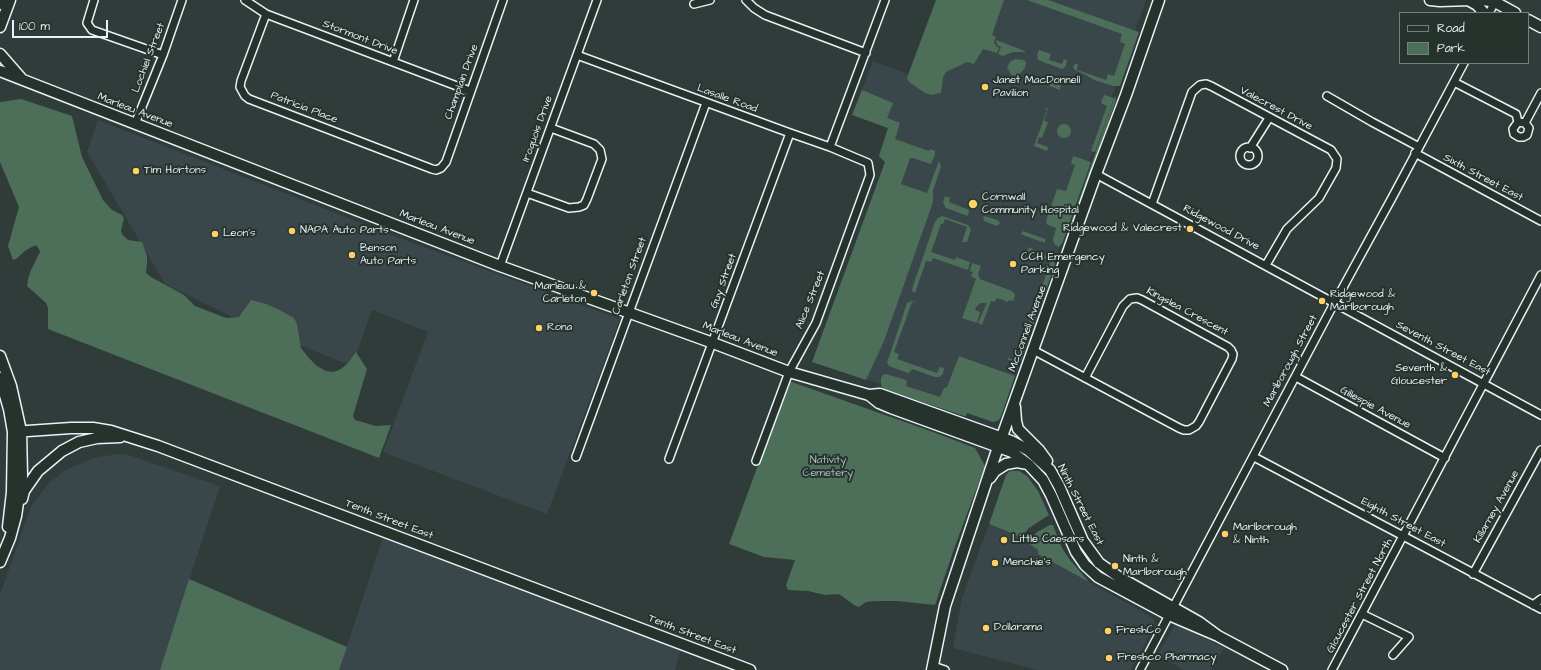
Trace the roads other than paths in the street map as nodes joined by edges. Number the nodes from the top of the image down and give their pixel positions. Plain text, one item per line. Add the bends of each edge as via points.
1 (1, 0) edge
2 (10, 0) edge
3 (94, 0) edge
4 (182, 0) edge
5 (244, 0) edge
6 (414, 0) edge
7 (503, 0) edge
8 (597, 0) edge
9 (710, 0) edge
10 (746, 0) edge
11 (885, 0) edge
12 (1159, 0) edge
13 (1430, 0) edge
14 (1469, 0) edge
15 (1484, 0) edge
16 (1496, 1) edge
17 (0, 4) edge
18 (694, 4) dead end
19 (1483, 12) edge
20 (1490, 12) edge
21 (1513, 12) edge
22 (266, 14) junction
23 (1529, 21) edge
24 (0, 27) edge
25 (1541, 27) edge
26 (866, 53) junction
27 (0, 54) edge
28 (163, 55) junction
29 (577, 55) junction
30 (393, 62) junction
31 (1463, 64) edge
32 (0, 71) edge
33 (22, 79) junction
34 (1454, 82) junction
35 (470, 91) junction
36 (1541, 93) edge
37 (1327, 96) dead end
38 (706, 103) junction
39 (1269, 118) junction
40 (135, 124) junction
41 (550, 128) junction
42 (790, 133) junction
43 (830, 147) junction
44 (1250, 148) dead end
45 (1417, 150) junction
46 (869, 165) joint
47 (438, 169) joint
48 (1096, 174) junction
49 (527, 193) junction
50 (1152, 204) junction
51 (1541, 221) edge
52 (500, 266) junction
53 (1266, 266) junction
54 (1541, 275) edge
55 (1334, 303) junction
56 (629, 312) junction
57 (713, 343) junction
58 (1033, 350) junction
59 (0, 356) edge
60 (789, 372) junction
61 (1296, 377) junction
62 (0, 378) edge
63 (1085, 378) junction
64 (1483, 383) junction
65 (869, 395) junction
66 (1014, 404) junction
67 (1541, 415) edge
68 (17, 432) junction
69 (1001, 437) junction
70 (138, 440) junction
71 (998, 447) junction
72 (1541, 450) edge
73 (1254, 456) junction
74 (576, 457) dead end
75 (1445, 458) junction
76 (669, 459) dead end
77 (756, 461) dead end
78 (1028, 464) junction
79 (1058, 482) junction
80 (985, 487) junction
81 (16, 516) junction
82 (1404, 536) junction
83 (1, 559) edge
84 (1473, 574) junction
85 (1541, 599) edge
86 (1533, 605) junction
87 (1541, 609) edge
88 (1171, 611) junction
89 (1362, 614) junction
90 (1393, 655) dead end
91 (932, 668) edge
92 (750, 670) edge
93 (945, 670) edge
94 (1140, 670) edge
95 (1282, 670) edge
96 (1332, 670) edge

1 - 17 main road
2 - 24 main road
3 - 28 street via 87,23 92,30
4 - 28 street, Lochiel Street
5 - 22 street, Stormont Drive
6 - 30 street
7 - 35 street, Champlain Drive
8 - 29 street, Iroquois Drive
9 - 18 street
10 - 26 street via 765,15
11 - 26 street
12 - 48 main road, McConnell Avenue
13 - 14 main road
14 - 19 main road
15 - 16 main road
16 - 20 street
16 - 21 main road
22 - 30 street, Stormont Drive
22 - 47 street, Patricia Place via 241,81 245,96 432,170
23 - 25 main road
26 - 43 street
27 - 33 main road
28 - 40 street, Lochiel Street
29 - 38 street, Lasalle Road
29 - 41 street, Iroquois Drive
30 - 35 street, Stormont Drive
31 - 34 street, Marlborough Street
32 - 33 main road, Marleau Avenue
33 - 40 main road, Marleau Avenue
34 - 36 street via 1516,114 1522,122
34 - 45 street, Marlborough Street
35 - 47 street, Champlain Drive via 446,162
37 - 45 street, Sixth Street East
38 - 42 street, Lasalle Road
38 - 56 street, Carleton Street
39 - 44 street
39 - 50 street, Valecrest Drive via 1211,86 1203,85 1195,89
39 - 53 street, Valecrest Drive via 1331,150 1337,163 1319,198 1287,229
40 - 52 main road, Marleau Avenue
41 - 49 street, Iroquois Drive
41 - 49 street via 598,146 602,159 595,179 584,205 576,208 569,208
42 - 43 street, Lasalle Road
42 - 57 street, Guy Street
43 - 46 street, Lasalle Road
45 - 51 street, Sixth Street East
45 - 55 street, Marlborough Street
46 - 60 street, Alice Street via 870,174 816,323
48 - 50 street, Ridgewood Drive
48 - 58 main road, McConnell Avenue
49 - 52 street, Iroquois Drive
50 - 53 street, Ridgewood Drive
52 - 56 main road, Marleau Avenue
53 - 55 street, Ridgewood Drive
54 - 64 street, Gloucester Street North
55 - 61 street, Marlborough Street
55 - 64 street, Seventh Street East
56 - 57 main road, Marleau Avenue
56 - 74 street, Carleton Street
57 - 60 main road, Marleau Avenue
57 - 76 street, Guy Street
58 - 63 street, Kingslea Crescent
58 - 66 main road, McConnell Avenue
59 - 68 main road via 11,386
60 - 65 main road, Marleau Avenue
60 - 77 street, Alice Street
61 - 73 street, Marlborough Street
61 - 75 street, Gillespie Avenue
62 - 68 main road
63 - 63 street, Kingslea Crescent via 1179,428 1189,430 1199,422 1233,354 1228,347 1142,300 1130,300 1123,306
64 - 67 street, Seventh Street East
64 - 75 street, Gloucester Street North
65 - 69 main road, Marleau Avenue via 880,394
65 - 71 main road, Marleau Avenue via 879,403
66 - 69 main road, McConnell Avenue
66 - 79 main road via 1018,429 1045,457
68 - 70 main road, Tenth Street East via 92,428
68 - 81 main road via 22,476
68 - 83 main road via 8,528
69 - 71 main road, McConnell Avenue
69 - 79 main road, Ninth Street East via 1021,445 1040,460
70 - 81 main road via 117,436 97,438 79,442 62,451 38,472 24,492
70 - 92 main road, Tenth Street East
71 - 78 main road, Ninth Street East via 1012,452
71 - 80 main road, McConnell Avenue
72 - 84 street, Killarney Avenue
73 - 82 street, Eighth Street East
73 - 88 street, Marlborough Street
75 - 82 street, Gloucester Street North
78 - 80 main road via 1014,462 1002,466 993,473
78 - 88 main road, Ninth Street East via 1046,484 1071,544 1089,569 1106,582
79 - 88 main road, Ninth Street East via 1083,541 1099,563
80 - 91 main road, McConnell Avenue via 945,606
81 - 83 main road
82 - 84 street, Eighth Street East
82 - 89 street, Gloucester Street North
84 - 86 street, Eighth Street East
85 - 86 street
86 - 87 street, Eighth Street East
88 - 94 street, Marlborough Street
88 - 95 main road, Ninth Street East via 1199,622 1218,636
89 - 90 street via 1409,637
89 - 96 street, Gloucester Street North
91 - 93 street

